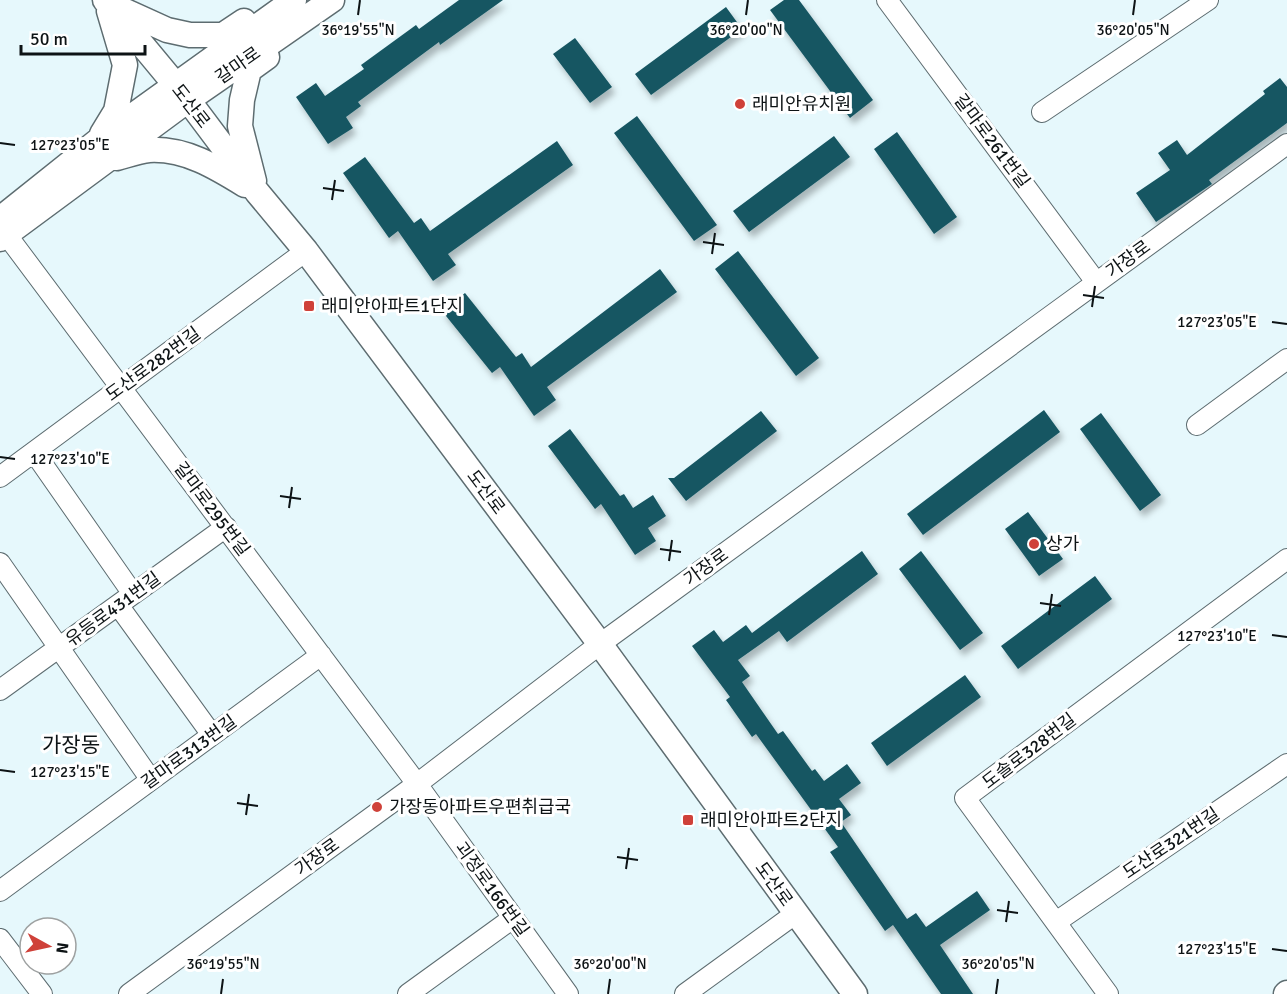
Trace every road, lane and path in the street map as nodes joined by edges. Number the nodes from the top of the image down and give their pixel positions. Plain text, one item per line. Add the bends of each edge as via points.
1 (282, 0) edge
2 (294, 0) edge
3 (887, 0) edge
4 (1208, 0) edge
5 (106, 1) edge
6 (323, 6) edge
7 (181, 92) junction
8 (1042, 112) dead end
9 (1287, 144) edge
10 (104, 150) junction
11 (257, 192) junction
12 (2, 231) edge
13 (306, 251) junction
14 (1096, 282) junction
15 (1287, 359) edge
16 (122, 387) junction
17 (1197, 425) dead end
18 (34, 452) junction
19 (0, 477) edge
20 (226, 527) junction
21 (1287, 559) edge
22 (0, 563) edge
23 (126, 599) junction
24 (600, 644) junction
25 (59, 648) junction
26 (321, 655) junction
27 (0, 690) edge
28 (212, 735) junction
29 (1287, 764) edge
30 (151, 780) junction
31 (417, 784) junction
32 (0, 891) edge
33 (795, 914) junction
34 (513, 918) junction
35 (1056, 922) junction
36 (0, 939) edge
37 (42, 994) edge
38 (129, 994) edge
39 (408, 994) edge
40 (568, 994) edge
41 (685, 994) edge
42 (855, 994) edge
43 (1108, 994) edge

1 - 5 main road via 223,35 167,30
2 - 7 main road, 갈마로
3 - 14 street, 갈마로261번길
4 - 8 street
5 - 7 main road, 도산로
5 - 10 main road via 125,65
6 - 7 main road, 갈마로
6 - 11 main road via 286,44 249,70 240,126
7 - 10 main road, 갈마로
7 - 11 main road, 도산로
9 - 14 street, 가장로
10 - 11 main road via 184,153
10 - 12 main road, 갈마로
11 - 13 main road, 도산로
12 - 16 street, 갈마로295번길
13 - 16 street, 도산로282번길
13 - 24 main road, 도산로
14 - 24 street, 가장로
15 - 17 street
16 - 18 street, 도산로282번길
16 - 20 street, 갈마로295번길
18 - 19 street, 도산로282번길
18 - 23 street
20 - 23 street, 유등로431번길
20 - 26 street, 갈마로295번길
21 - 35 street, 도솔로328번길 via 965,798
22 - 25 street
23 - 25 street, 유등로431번길
23 - 28 street
24 - 31 street, 가장로
24 - 33 main road, 도산로
25 - 27 street, 유등로431번길
25 - 30 street
26 - 28 street, 갈마로313번길
26 - 31 street, 갈마로295번길
28 - 30 street, 갈마로313번길
29 - 35 street, 도산로321번길
30 - 32 street, 갈마로313번길
31 - 34 street, 괴정로166번길
31 - 38 street, 가장로
33 - 41 street
33 - 42 main road, 도산로
34 - 39 street
34 - 40 street, 괴정로166번길
35 - 43 street, 도솔로328번길
36 - 37 street

